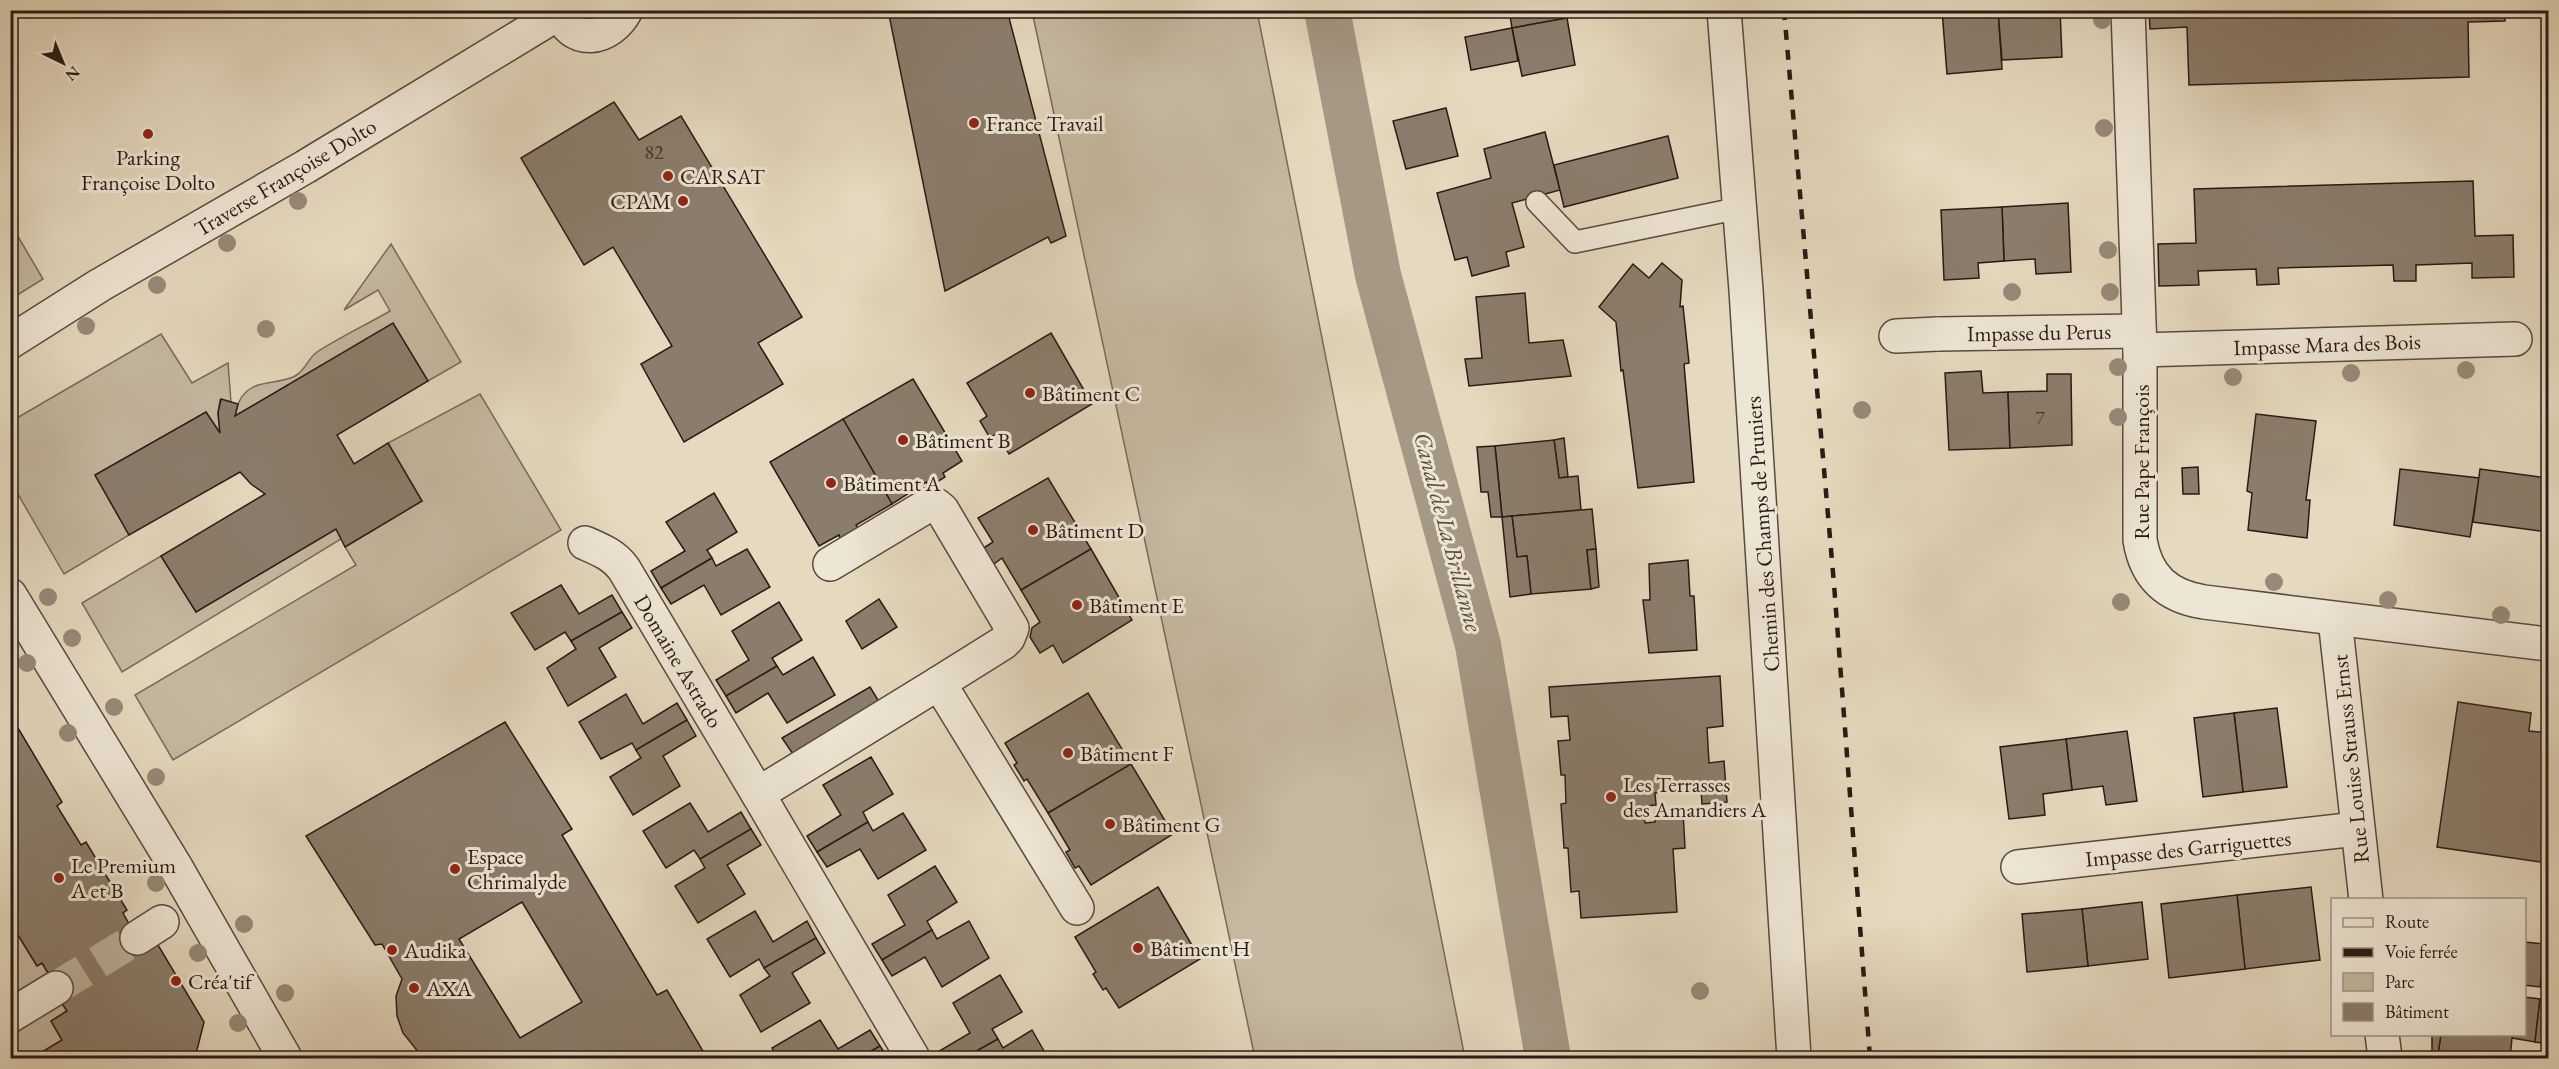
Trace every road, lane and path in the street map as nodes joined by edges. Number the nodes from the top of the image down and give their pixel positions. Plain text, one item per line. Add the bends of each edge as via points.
1 (626, 10) edge
2 (1724, 10) edge
3 (2128, 10) edge
4 (559, 12) edge
5 (1537, 201) dead end
6 (1740, 208) junction
7 (1896, 336) dead end
8 (2514, 339) dead end
9 (2140, 340) junction
10 (10, 342) edge
11 (585, 543) dead end
12 (830, 564) dead end
13 (10, 595) edge
14 (2335, 619) junction
15 (2548, 644) edge
16 (939, 683) junction
17 (758, 794) junction
18 (2357, 829) junction
19 (2018, 867) dead end
20 (2366, 898) edge
21 (1077, 908) dead end
22 (57, 988) tunnel mouth
23 (10, 1016) edge
24 (2382, 1036) edge
25 (285, 1059) edge
26 (913, 1059) edge
27 (1794, 1059) edge
28 (2385, 1059) edge

1 - 4 street via 614,28 593,36 573,30
2 - 6 street, Chemin des Champs de Pruniers
3 - 9 street, Rue Pape François
4 - 10 street, Traverse Françoise Dolto
5 - 6 lane via 1575,243
6 - 27 street, Chemin des Champs de Pruniers
7 - 9 street, Impasse du Perus
8 - 9 street, Impasse Mara des Bois
9 - 14 street, Rue Pape François via 2140,540 2144,560 2155,579 2165,589 2189,599
11 - 17 street, Domaine Astrado via 607,552 624,569
12 - 16 street via 930,504 942,510 1012,628 1003,643
13 - 25 street via 174,864
14 - 15 street, Rue Pape François
14 - 18 street, Rue Louise Strauss Ernst
16 - 17 street
16 - 21 street
17 - 26 street, Domaine Astrado
18 - 19 street, Impasse des Garriguettes
18 - 20 street, Rue Louise Strauss Ernst
22 - 23 street
24 - 28 street

